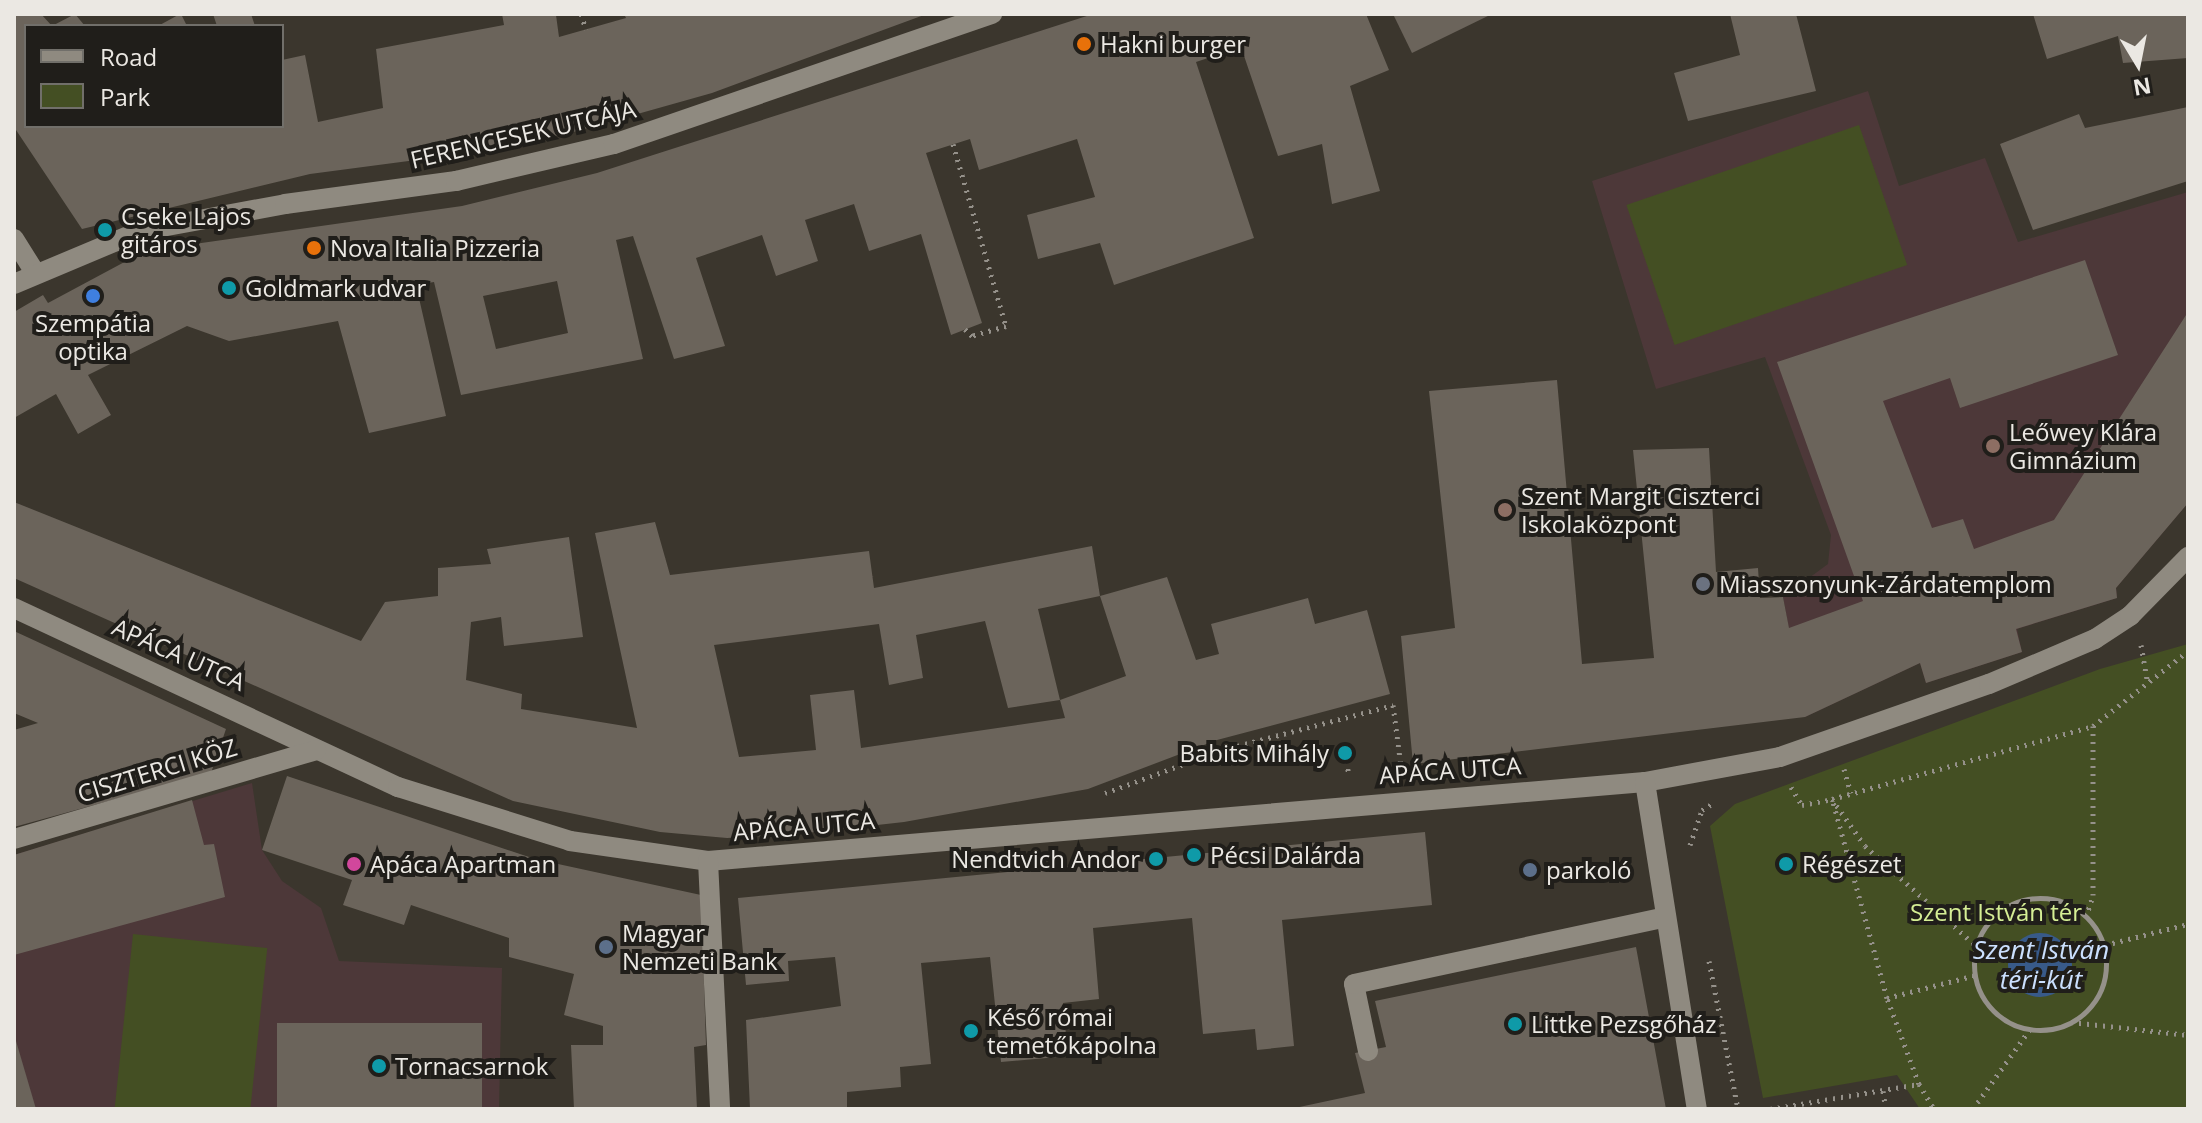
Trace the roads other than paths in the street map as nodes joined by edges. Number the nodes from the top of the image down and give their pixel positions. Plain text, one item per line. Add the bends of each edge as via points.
1 (992, 14) edge
2 (14, 239) edge
3 (35, 273) junction
4 (14, 284) edge
5 (2188, 557) edge
6 (14, 608) edge
7 (316, 750) junction
8 (1645, 782) junction
9 (14, 839) edge
10 (708, 861) junction
11 (1666, 917) junction
12 (1368, 1051) dead end
13 (720, 1109) edge
14 (1697, 1109) edge

1 - 3 street, FERENCESEK UTCÁJA via 614,144 456,181 285,204 140,231
2 - 3 street
3 - 4 street, FERENCESEK UTCÁJA
5 - 8 street via 2130,616 2095,639 1989,684 1780,757
6 - 7 street, APÁCA UTCA via 233,706
7 - 9 street, CISZTERCI KÖZ
7 - 10 street, APÁCA UTCA via 398,787 570,841
8 - 10 street, APÁCA UTCA
8 - 11 street
10 - 13 street
11 - 12 street via 1354,984
11 - 14 street

